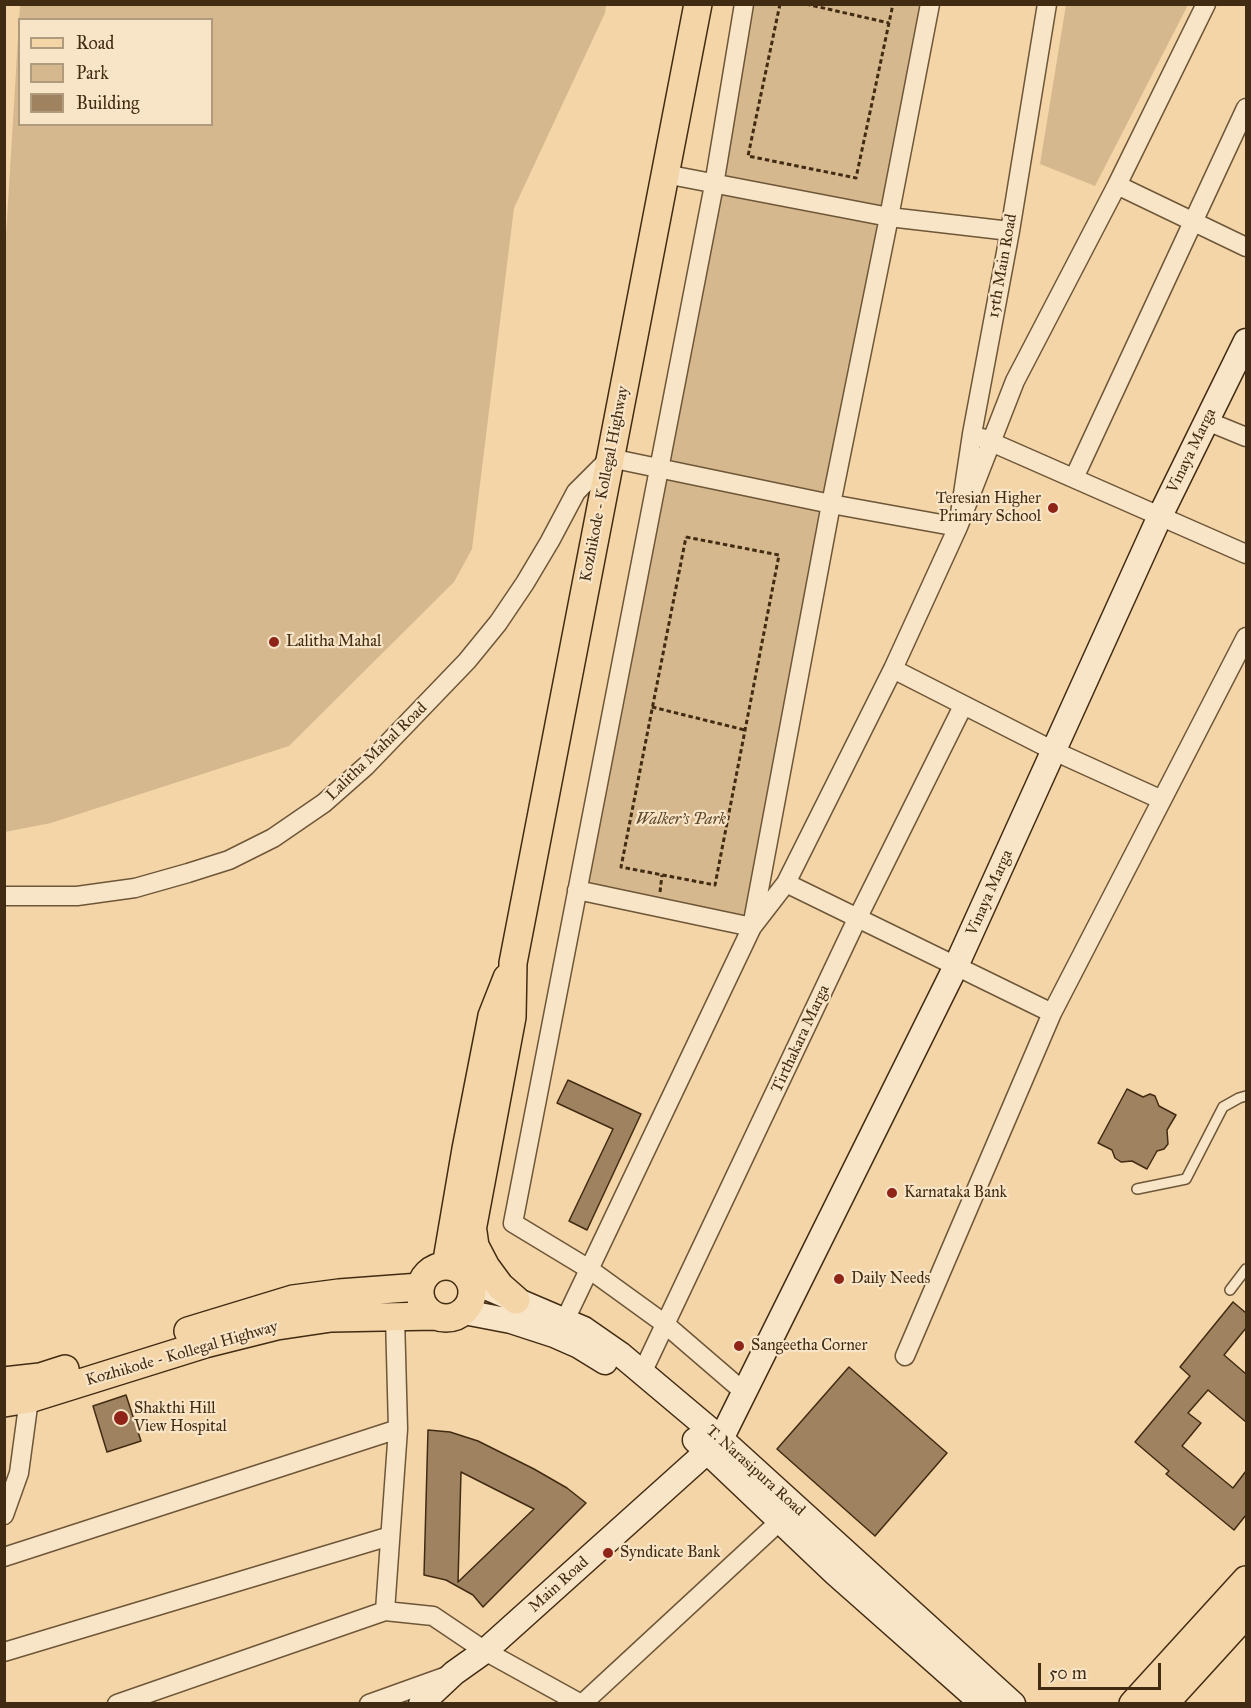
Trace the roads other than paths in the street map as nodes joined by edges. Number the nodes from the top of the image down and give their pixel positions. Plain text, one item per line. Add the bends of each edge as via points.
1 (698, 4) edge
2 (744, 4) edge
3 (930, 4) edge
4 (1047, 4) edge
5 (1206, 4) edge
6 (1246, 108) edge
7 (665, 174) junction
8 (1117, 184) junction
9 (714, 185) junction
10 (889, 218) junction
11 (1194, 220) junction
12 (1010, 231) junction
13 (1246, 247) edge
14 (1246, 342) edge
15 (1207, 421) junction
16 (972, 434) junction
17 (1246, 437) edge
18 (991, 441) junction
19 (610, 458) junction
20 (659, 468) junction
21 (1074, 478) junction
22 (831, 504) junction
23 (1160, 516) junction
24 (958, 526) junction
25 (1246, 554) edge
26 (1246, 637) edge
27 (893, 669) junction
28 (963, 706) junction
29 (1054, 751) junction
30 (1162, 800) junction
31 (786, 884) junction
32 (577, 890) junction
33 (4, 896) edge
34 (858, 917) junction
35 (752, 927) junction
36 (513, 963) junction
37 (956, 966) junction
38 (1052, 1013) junction
39 (1246, 1096) edge
40 (1137, 1189) dead end
41 (456, 1203) junction
42 (472, 1228) junction
43 (589, 1269) junction
44 (1246, 1269) edge
45 (460, 1273) junction
46 (420, 1287) junction
47 (1230, 1290) dead end
48 (373, 1291) junction
49 (516, 1300) junction
50 (464, 1311) junction
51 (434, 1316) junction
52 (395, 1317) junction
53 (565, 1320) junction
54 (665, 1324) junction
55 (905, 1356) dead end
56 (90, 1370) junction
57 (642, 1373) junction
58 (4, 1381) edge
59 (744, 1392) junction
60 (17, 1400) edge
61 (398, 1429) junction
62 (714, 1445) junction
63 (4, 1515) edge
64 (780, 1521) junction
65 (390, 1536) junction
66 (4, 1557) edge
67 (1246, 1580) edge
68 (384, 1611) junction
69 (1246, 1614) edge
70 (485, 1651) junction
71 (4, 1652) edge
72 (454, 1673) junction
73 (1147, 1699) edge
74 (117, 1704) edge
75 (369, 1704) edge
76 (422, 1704) edge
77 (581, 1704) edge
78 (983, 1704) edge
79 (1013, 1704) edge
80 (1120, 1704) edge

1 - 7 main road, Kozhikode - Kollegal Highway
2 - 9 street
3 - 10 street
4 - 12 street, 15th Main Road
5 - 8 street
6 - 11 street
7 - 9 street
7 - 19 main road, Kozhikode - Kollegal Highway
8 - 11 street
8 - 18 street via 1015,381
9 - 10 street
9 - 20 street
10 - 12 street
10 - 22 street
11 - 13 street
11 - 21 street
12 - 16 street, 15th Main Road
14 - 15 street, Vinaya Marga
15 - 17 street
15 - 23 street, Vinaya Marga
16 - 18 street
16 - 24 street, 15th Main Road
18 - 21 street
18 - 24 street
19 - 20 street
19 - 33 street, Lalitha Mahal Road via 576,492 525,583 467,661 381,752 324,803 273,838 229,860 188,873 135,888 77,896
19 - 36 main road, Kozhikode - Kollegal Highway
20 - 22 street
20 - 32 street
21 - 23 street
22 - 24 street
22 - 35 street
23 - 25 street
23 - 29 street, Vinaya Marga
24 - 27 street
26 - 30 street
27 - 28 street
27 - 31 street
28 - 29 street
28 - 34 street, Tirthakara Marga
29 - 30 street
29 - 37 street, Vinaya Marga
30 - 38 street
31 - 34 street
31 - 35 street
32 - 35 street
32 - 43 street via 513,1223
34 - 37 street
34 - 54 street, Tirthakara Marga
35 - 43 street
36 - 41 main road, Kozhikode - Kollegal Highway via 492,1016
36 - 42 main road, Kozhikode - Kollegal Highway via 512,1017
37 - 38 street
37 - 59 street, Vinaya Marga
38 - 55 street
39 - 40 lane via 1223,1107 1186,1179
41 - 45 main road, Kozhikode - Kollegal Highway
41 - 48 main road via 438,1250 427,1263 395,1283
42 - 45 main road, Kozhikode - Kollegal Highway
42 - 49 main road via 475,1246 486,1267
43 - 53 street
43 - 54 street
44 - 47 lane
45 - 46 main road via 437,1267
45 - 49 street, T. Narasipura Road
45 - 50 main road via 472,1296
46 - 48 main road, Kozhikode - Kollegal Highway
46 - 51 main road via 422,1304
48 - 56 main road, Kozhikode - Kollegal Highway via 293,1299
49 - 53 street, T. Narasipura Road
50 - 51 main road via 450,1319
50 - 62 street, T. Narasipura Road via 554,1335 579,1346
51 - 52 main road, Kozhikode - Kollegal Highway
52 - 56 main road, Kozhikode - Kollegal Highway via 332,1318 277,1326
52 - 61 street
53 - 57 street, T. Narasipura Road via 604,1342
54 - 57 street, Tirthakara Marga
54 - 59 street
56 - 58 main road, Kozhikode - Kollegal Highway
56 - 60 main road, Kozhikode - Kollegal Highway
57 - 62 street, T. Narasipura Road
59 - 62 street, Vinaya Marga
60 - 63 street via 20,1473
61 - 65 street
61 - 66 street
62 - 64 street, T. Narasipura Road
62 - 70 street, Main Road
62 - 79 street, T. Narasipura Road
64 - 77 street
64 - 78 street, T. Narasipura Road
65 - 68 street
65 - 71 street
67 - 73 main road
68 - 70 street via 433,1616
68 - 74 street
69 - 73 main road
70 - 72 street, Main Road
70 - 77 street
72 - 75 street
72 - 76 street, Main Road
73 - 80 main road

